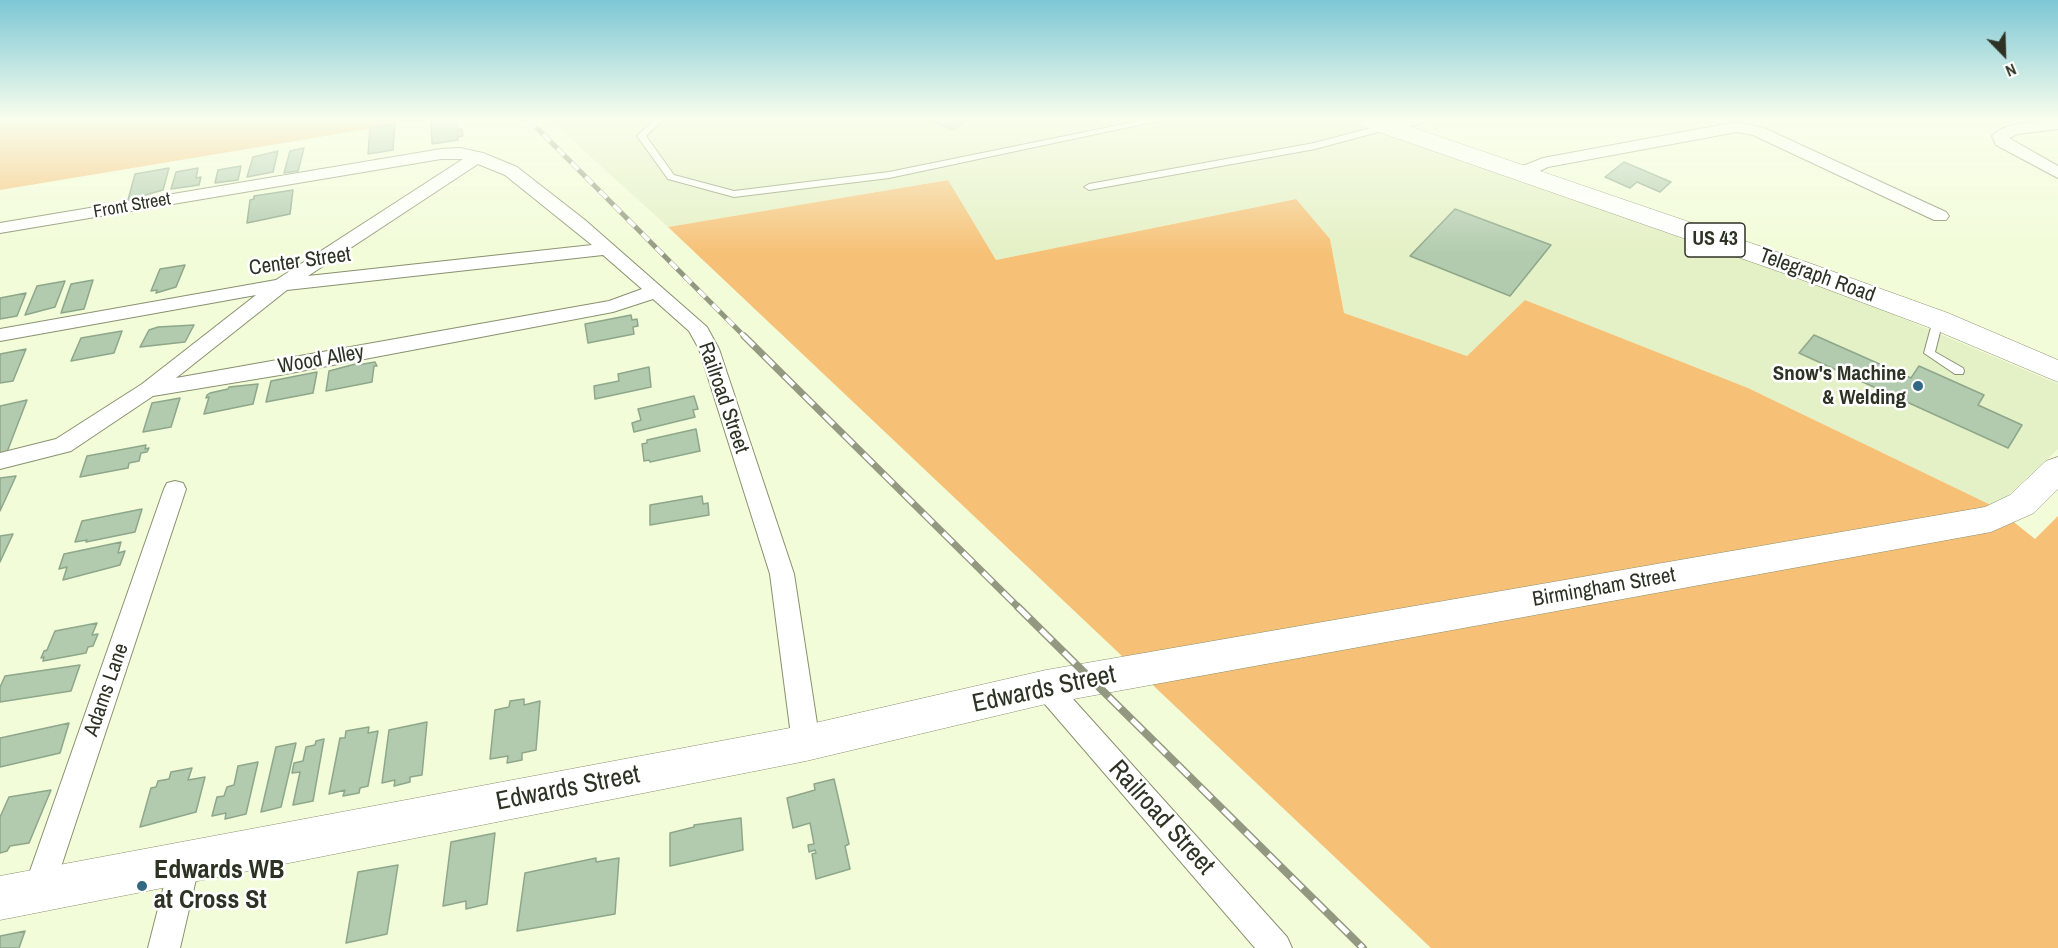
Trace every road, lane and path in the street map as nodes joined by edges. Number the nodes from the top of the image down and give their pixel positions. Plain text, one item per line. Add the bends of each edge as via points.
1 (380, 164) edge
2 (466, 164) edge
3 (495, 164) edge
4 (662, 164) edge
5 (942, 164) edge
6 (1214, 164) edge
7 (1495, 164) edge
8 (1540, 164) edge
9 (1829, 164) edge
10 (2044, 164) edge
11 (2058, 172) edge
12 (1521, 173) junction
13 (1089, 187) dead end
14 (1940, 216) dead end
15 (0, 228) edge
16 (608, 249) junction
17 (282, 285) junction
18 (656, 291) junction
19 (1938, 320) junction
20 (0, 335) edge
21 (1959, 371) dead end
22 (2058, 372) edge
23 (147, 390) junction
24 (0, 461) edge
25 (2058, 469) edge
26 (175, 489) dead end
27 (1134, 672) joint
28 (1046, 687) junction
29 (806, 743) junction
30 (185, 862) junction
31 (19, 894) edge
32 (164, 948) edge
33 (1276, 948) edge

1 - 15 street, Front Street
2 - 17 street
3 - 16 street, Railroad Street via 511,171
4 - 5 lane via 671,177 734,194 889,175
6 - 13 lane
7 - 12 street, Telegraph Road / US 43
8 - 12 street
9 - 14 street
10 - 11 street
12 - 19 street, Telegraph Road / US 43
16 - 17 street, Center Street
16 - 18 street, Railroad Street
17 - 20 street, Center Street
17 - 23 street
18 - 23 street, Wood Alley via 613,306
18 - 29 street, Railroad Street via 697,327 709,350 782,574
19 - 21 lane via 1929,353
19 - 22 street, Telegraph Road / US 43
23 - 24 street, Wood Alley via 63,445
25 - 27 street, Birmingham Street via 2022,504 1991,519
26 - 31 street, Adams Lane
27 - 28 street, Edwards Street
28 - 29 street, Edwards Street
28 - 33 street, Railroad Street
29 - 30 street, Edwards Street
30 - 31 street, Edwards Street
30 - 32 street

